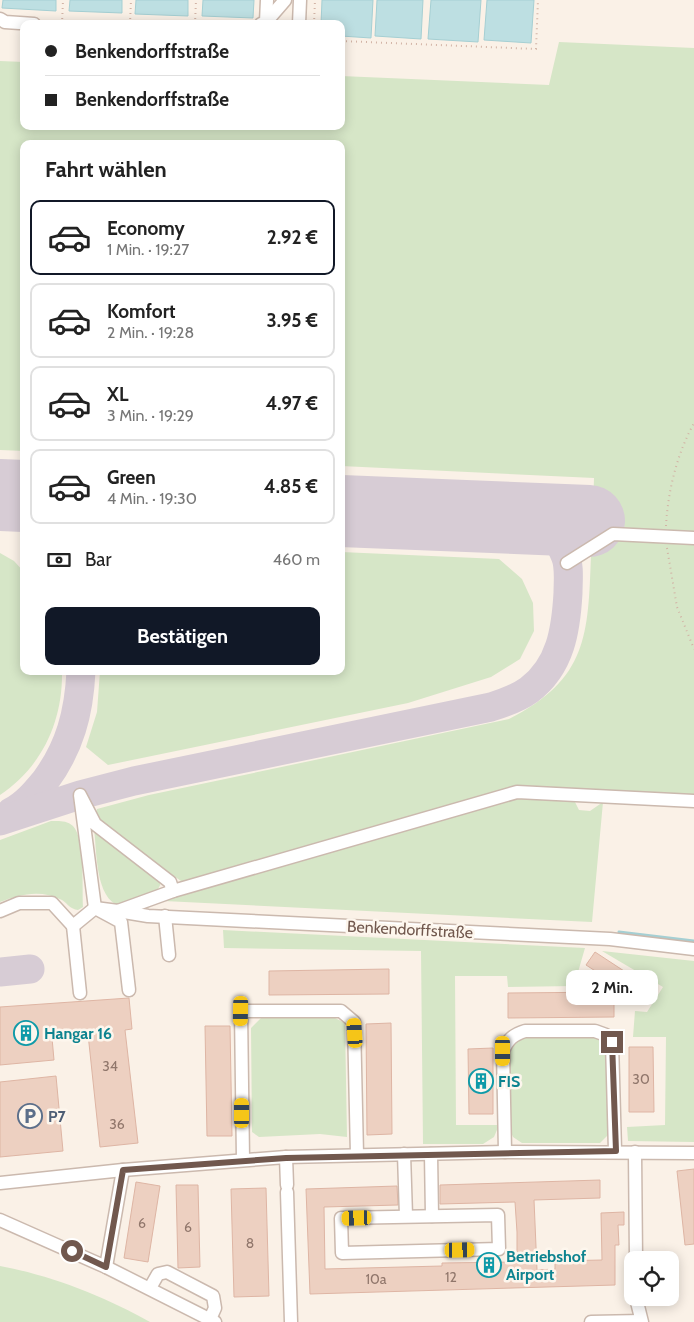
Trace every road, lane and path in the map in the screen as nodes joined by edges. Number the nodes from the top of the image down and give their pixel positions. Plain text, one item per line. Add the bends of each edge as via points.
1 (63, 0) edge
2 (131, 0) edge
3 (196, 0) edge
4 (267, 0) edge
5 (285, 0) edge
6 (300, 0) edge
7 (315, 0) edge
8 (538, 0) edge
9 (0, 19) edge
10 (62, 20) edge
11 (130, 20) edge
12 (195, 20) edge
13 (264, 20) edge
14 (267, 20) edge
15 (299, 20) edge
16 (314, 20) edge
17 (20, 23) edge
18 (345, 41) edge
19 (694, 538) edge
20 (567, 563) dead end
21 (694, 801) edge
22 (173, 891) junction
23 (95, 908) junction
24 (0, 911) edge
25 (118, 911) junction
26 (165, 916) junction
27 (73, 926) junction
28 (694, 949) edge
29 (169, 954) dead end
30 (129, 990) dead end
31 (80, 993) dead end
32 (616, 1151) junction
33 (505, 1152) junction
34 (635, 1152) junction
35 (694, 1153) edge
36 (404, 1154) junction
37 (431, 1154) junction
38 (357, 1156) junction
39 (286, 1158) junction
40 (243, 1159) junction
41 (123, 1170) junction
42 (0, 1183) edge
43 (406, 1216) junction
44 (432, 1216) junction
45 (0, 1220) edge
46 (636, 1251) edge
47 (106, 1267) junction
48 (150, 1288) junction
49 (638, 1306) edge
50 (213, 1321) edge
51 (641, 1321) edge
52 (292, 1322) edge
53 (591, 1322) edge

1 - 10 path
2 - 11 path
3 - 12 path
4 - 13 street
5 - 14 street
6 - 15 street
7 - 16 path
8 - 18 path via 536,49
9 - 17 street
19 - 20 street via 612,534
21 - 22 street via 517,792
22 - 23 street via 170,882 95,824 80,795
22 - 25 street
23 - 25 street, Benkendorffstraße
23 - 27 street
23 - 30 street via 122,922
24 - 27 street via 19,904 52,903
25 - 26 street, Benkendorffstraße
26 - 28 street, Benkendorffstraße via 610,939
26 - 29 street
27 - 31 street
32 - 33 street
32 - 33 street via 612,1042 606,1035 595,1031 525,1031 515,1034 503,1051
32 - 34 street
33 - 37 street
34 - 35 street
34 - 46 street
36 - 37 street
36 - 38 street
36 - 43 street
37 - 44 street
38 - 39 street
38 - 40 street via 354,1022 341,1011 241,1011
39 - 40 street
39 - 52 street
40 - 41 street
41 - 42 street
41 - 47 street
43 - 44 street
43 - 44 street via 341,1218 342,1253 499,1249 498,1215
45 - 47 street
47 - 48 street
48 - 50 street
48 - 50 street via 158,1274 167,1272 213,1296 216,1308
49 - 51 street
51 - 53 street

